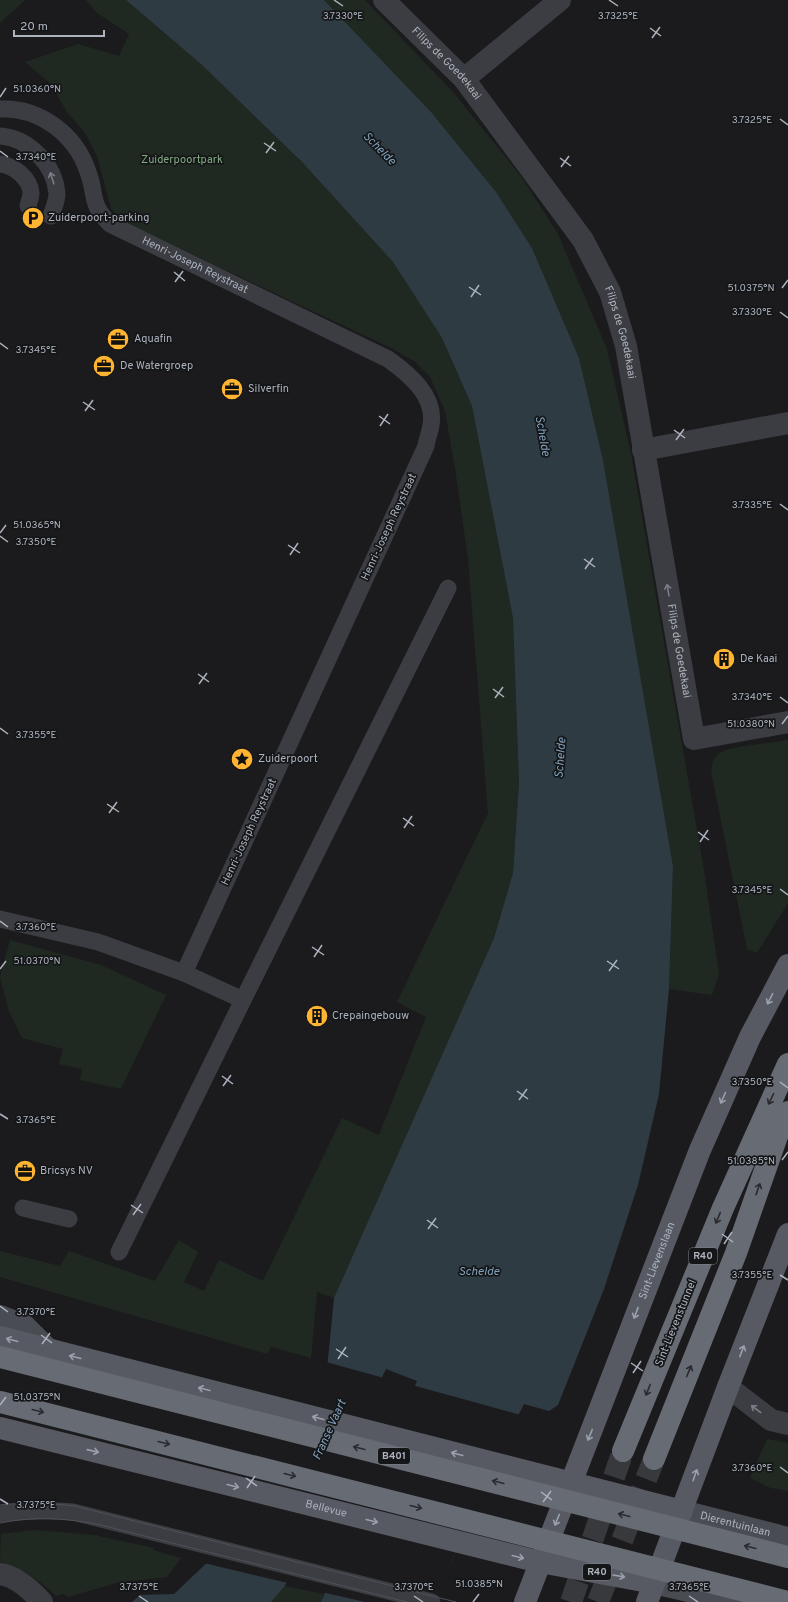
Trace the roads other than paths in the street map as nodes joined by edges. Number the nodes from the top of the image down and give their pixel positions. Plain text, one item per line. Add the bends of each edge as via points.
1 (384, 0) edge
2 (560, 0) edge
3 (464, 79) junction
4 (0, 109) edge
5 (0, 136) edge
6 (0, 164) edge
7 (28, 206) dead end
8 (51, 216) dead end
9 (788, 423) edge
10 (643, 450) junction
11 (448, 588) dead end
12 (788, 722) edge
13 (2, 917) edge
14 (788, 964) edge
15 (184, 973) junction
16 (243, 1000) junction
17 (788, 1064) edge
18 (788, 1112) edge
19 (23, 1208) dead end
20 (69, 1219) dead end
21 (788, 1234) edge
22 (119, 1252) dead end
23 (0, 1316) edge
24 (0, 1337) edge
25 (50, 1351) junction
26 (0, 1357) edge
27 (728, 1387) junction
28 (0, 1402) edge
29 (788, 1424) edge
30 (0, 1428) edge
31 (623, 1451) tunnel mouth
32 (654, 1459) tunnel mouth
33 (571, 1484) junction
34 (682, 1512) junction
35 (0, 1514) edge
36 (788, 1538) edge
37 (788, 1557) edge
38 (540, 1562) junction
39 (0, 1574) edge
40 (651, 1592) edge
41 (42, 1602) edge
42 (432, 1602) edge
43 (525, 1602) edge
44 (735, 1602) edge
45 (788, 1602) edge

1 - 3 street, Filips de Goedekaai
2 - 3 street
3 - 10 street, Filips de Goedekaai via 583,240 610,292 626,346
4 - 15 lane, Henri-Joseph Reystraat via 9,108 36,115 61,130 78,148 89,172 98,212 110,224 388,359 410,374 429,404 432,424 426,446
8 -> 5 lane via 57,195 52,174 40,156 25,144
6 - 7 lane via 20,172 29,184 31,194
9 - 10 street
12 -> 10 street, Filips de Goedekaai via 694,739
11 - 16 lane
13 - 15 lane via 98,942
14 -> 33 main road, Sint-Lievenslaan via 750,1037 700,1150
15 - 16 lane
16 - 22 lane
17 -> 31 highway, Sint-Lievenstunnel / R40 via 723,1208
32 -> 18 highway, R40 via 736,1253 777,1136
19 - 20 lane
27 -> 21 main road
23 - 25 street via 24,1325
25 -> 24 main road
33 -> 25 main road
37 -> 26 highway, B401, bridge
29 -> 27 street via 771,1420
34 -> 27 main road
28 -> 45 highway, bridge
30 -> 38 main road, Bellevue
33 - 34 main road
33 -> 38 main road, Sint-Lievenslaan
34 - 36 street, Dierentuinlaan
34 - 40 main road
35 - 42 lane via 46,1510 73,1512
38 -> 40 main road, Bellevue / R40
38 - 43 main road, Sint-Lievenslaan
39 - 41 street via 5,1574 29,1589
40 - 44 street

